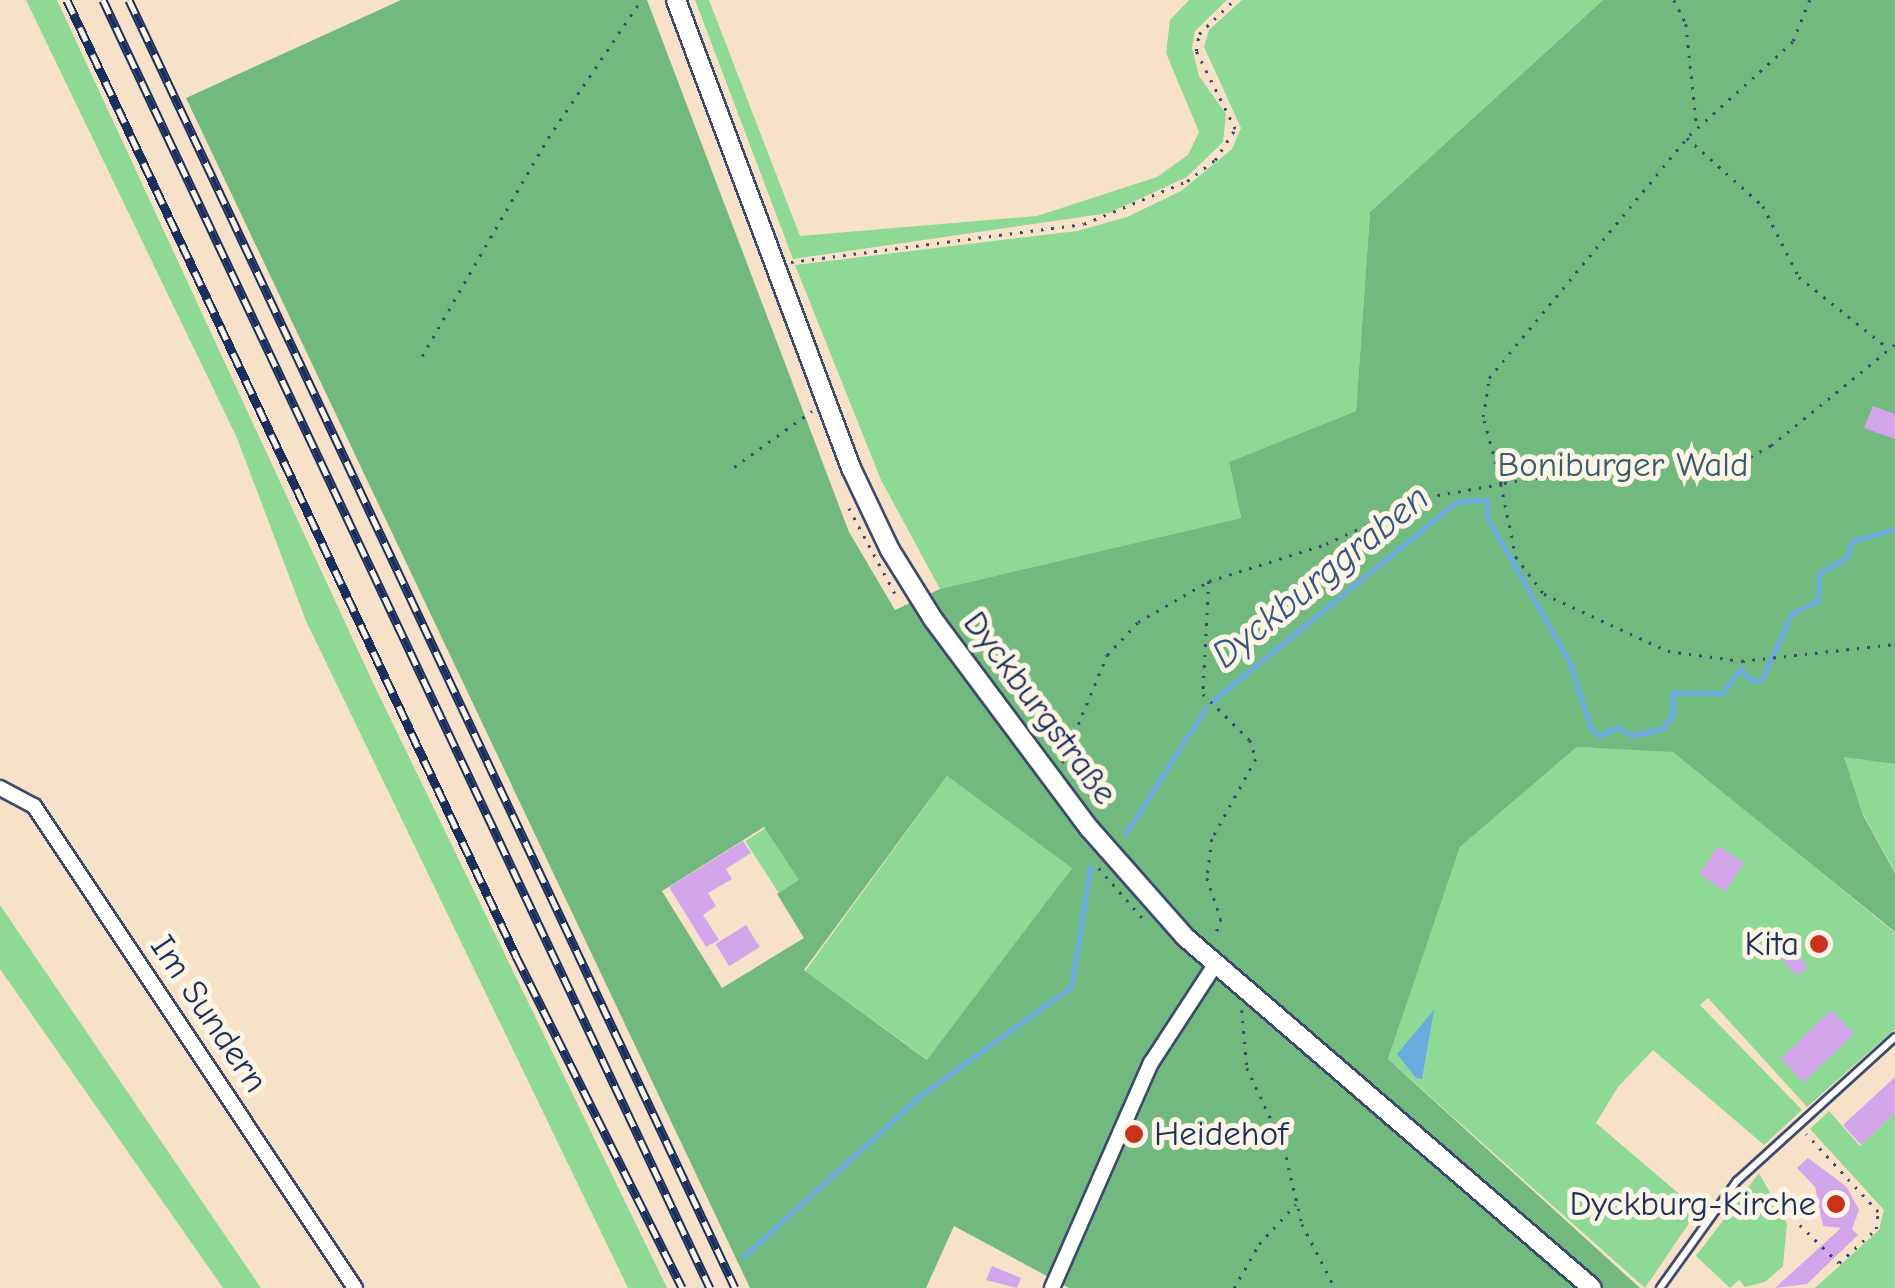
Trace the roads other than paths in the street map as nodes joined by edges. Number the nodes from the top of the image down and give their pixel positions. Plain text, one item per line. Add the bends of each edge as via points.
1 (676, 0) edge
2 (0, 788) edge
3 (1215, 965) junction
4 (1895, 1037) edge
5 (356, 1288) edge
6 (1052, 1288) edge
7 (1592, 1288) edge
8 (1660, 1288) edge

1 - 3 street, Dyckburgstraße via 845,452 890,550 1088,828
2 - 5 street, Im Sundern via 34,806
3 - 6 street via 1151,1063
3 - 7 street, Dyckburgstraße
4 - 8 lane via 1737,1181

